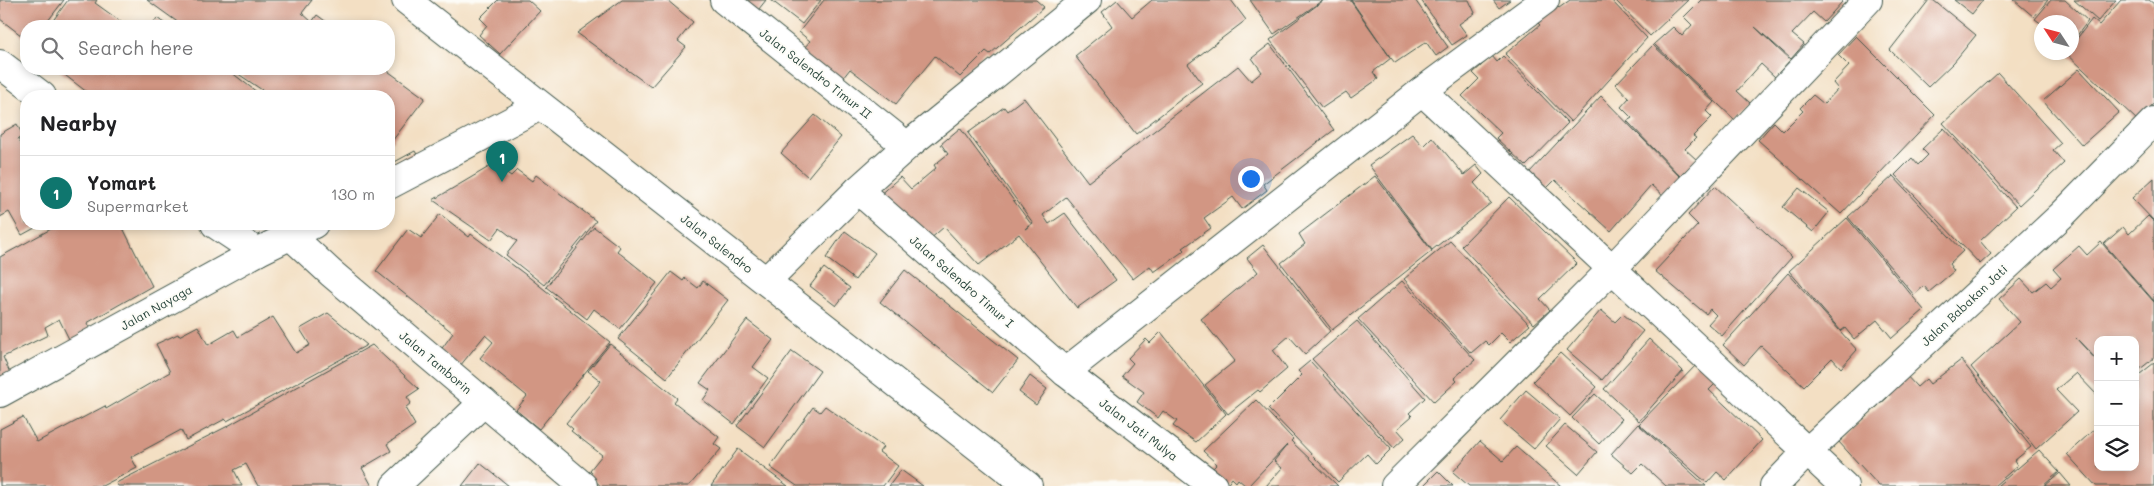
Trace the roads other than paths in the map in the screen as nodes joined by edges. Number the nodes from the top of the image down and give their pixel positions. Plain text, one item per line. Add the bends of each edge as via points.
1 (406, 0) edge
2 (724, 0) edge
3 (1087, 0) edge
4 (1545, 0) edge
5 (1868, 0) edge
6 (5, 76) edge
7 (31, 90) edge
8 (1422, 91) junction
9 (540, 106) junction
10 (2154, 121) edge
11 (907, 146) junction
12 (395, 182) edge
13 (858, 190) junction
14 (224, 230) edge
15 (302, 230) edge
16 (257, 252) junction
17 (1613, 268) junction
18 (766, 281) junction
19 (1065, 372) junction
20 (0, 393) edge
21 (484, 402) junction
22 (1808, 451) junction
23 (395, 486) edge
24 (583, 486) edge
25 (1028, 486) edge
26 (1213, 486) edge
27 (1395, 486) edge
28 (1774, 486) edge
29 (1844, 486) edge

1 - 9 street, Jalan Salendro
2 - 11 street, Jalan Salendro Timur II
3 - 11 street
4 - 8 street
5 - 17 street
6 - 7 street
8 - 17 street
8 - 19 street
9 - 12 street
9 - 18 street, Jalan Salendro
10 - 22 street, Jalan Babakan Jati via 2062,214
11 - 13 street
13 - 18 street
13 - 19 street, Jalan Salendro Timur I
14 - 16 street
15 - 16 street, Jalan Nayaga
15 - 21 street, Jalan Tamborin via 332,273
16 - 20 street, Jalan Nayaga
17 - 22 street
17 - 27 street
18 - 25 street, Jalan Salendro
19 - 26 street, Jalan Jati Mulya
21 - 23 street
21 - 24 street, Jalan Tamborin
22 - 28 street, Jalan Babakan Jati
22 - 29 street

